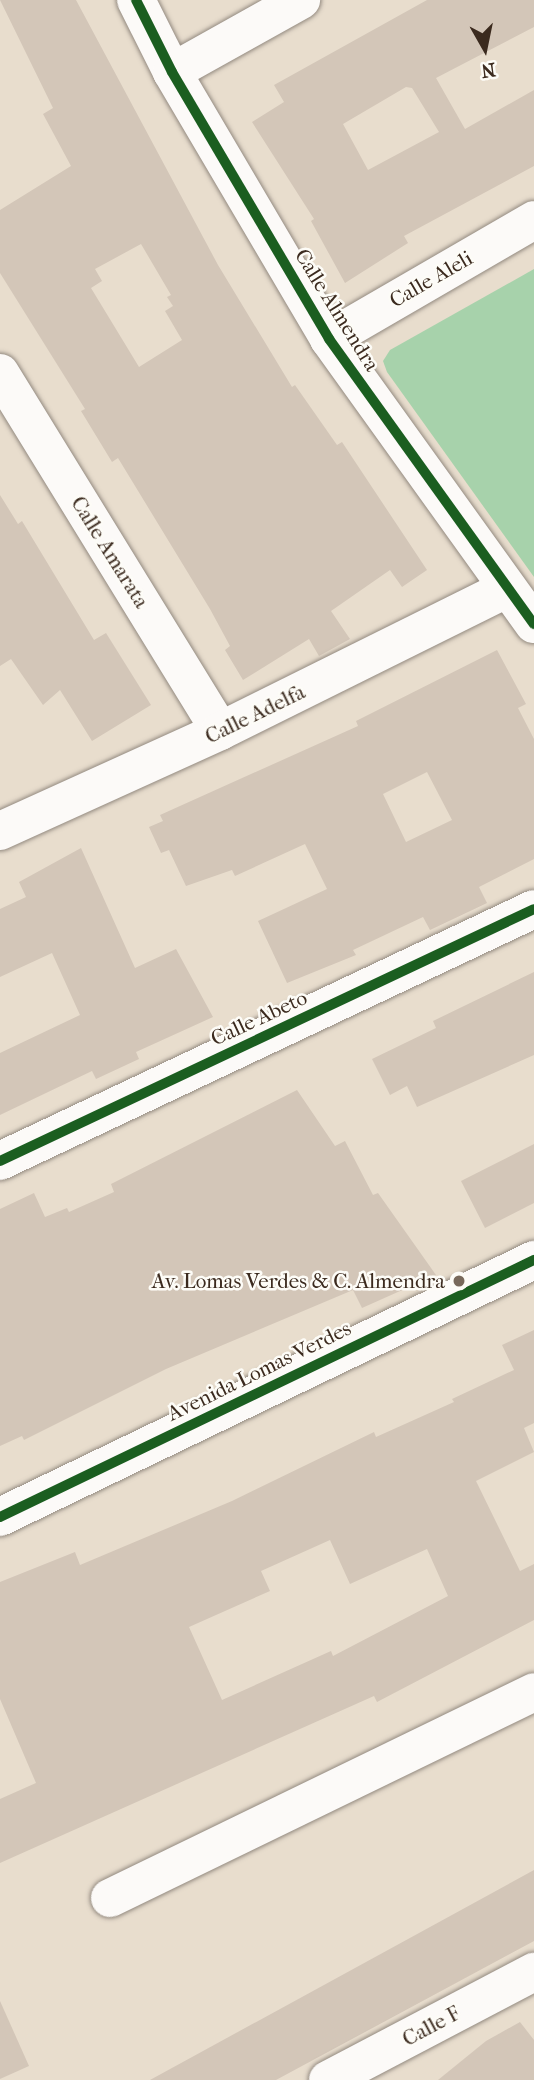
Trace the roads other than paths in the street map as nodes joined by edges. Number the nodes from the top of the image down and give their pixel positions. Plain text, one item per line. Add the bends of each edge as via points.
1 (136, 0) edge
2 (301, 0) edge
3 (172, 72) junction
4 (534, 220) edge
5 (329, 339) junction
6 (0, 373) edge
7 (506, 589) junction
8 (534, 624) edge
9 (220, 731) junction
10 (0, 831) edge
11 (534, 909) edge
12 (0, 1161) edge
13 (534, 1260) edge
14 (0, 1517) edge
15 (534, 1692) edge
16 (110, 1898) dead end
17 (534, 1972) edge
18 (371, 2071) edge
19 (328, 2080) edge

1 - 3 street, Calle Almendra
2 - 3 street
3 - 5 street, Calle Almendra
4 - 5 street, Calle Aleli
5 - 7 street, Calle Almendra
6 - 9 street, Calle Amarata
7 - 8 street, Calle Almendra
7 - 9 street, Calle Adelfa
9 - 10 street, Calle Adelfa
11 - 12 street, Calle Abeto
13 - 14 street, Avenida Lomas Verdes
15 - 16 street
17 - 18 street, Calle F
18 - 19 street, Calle F

